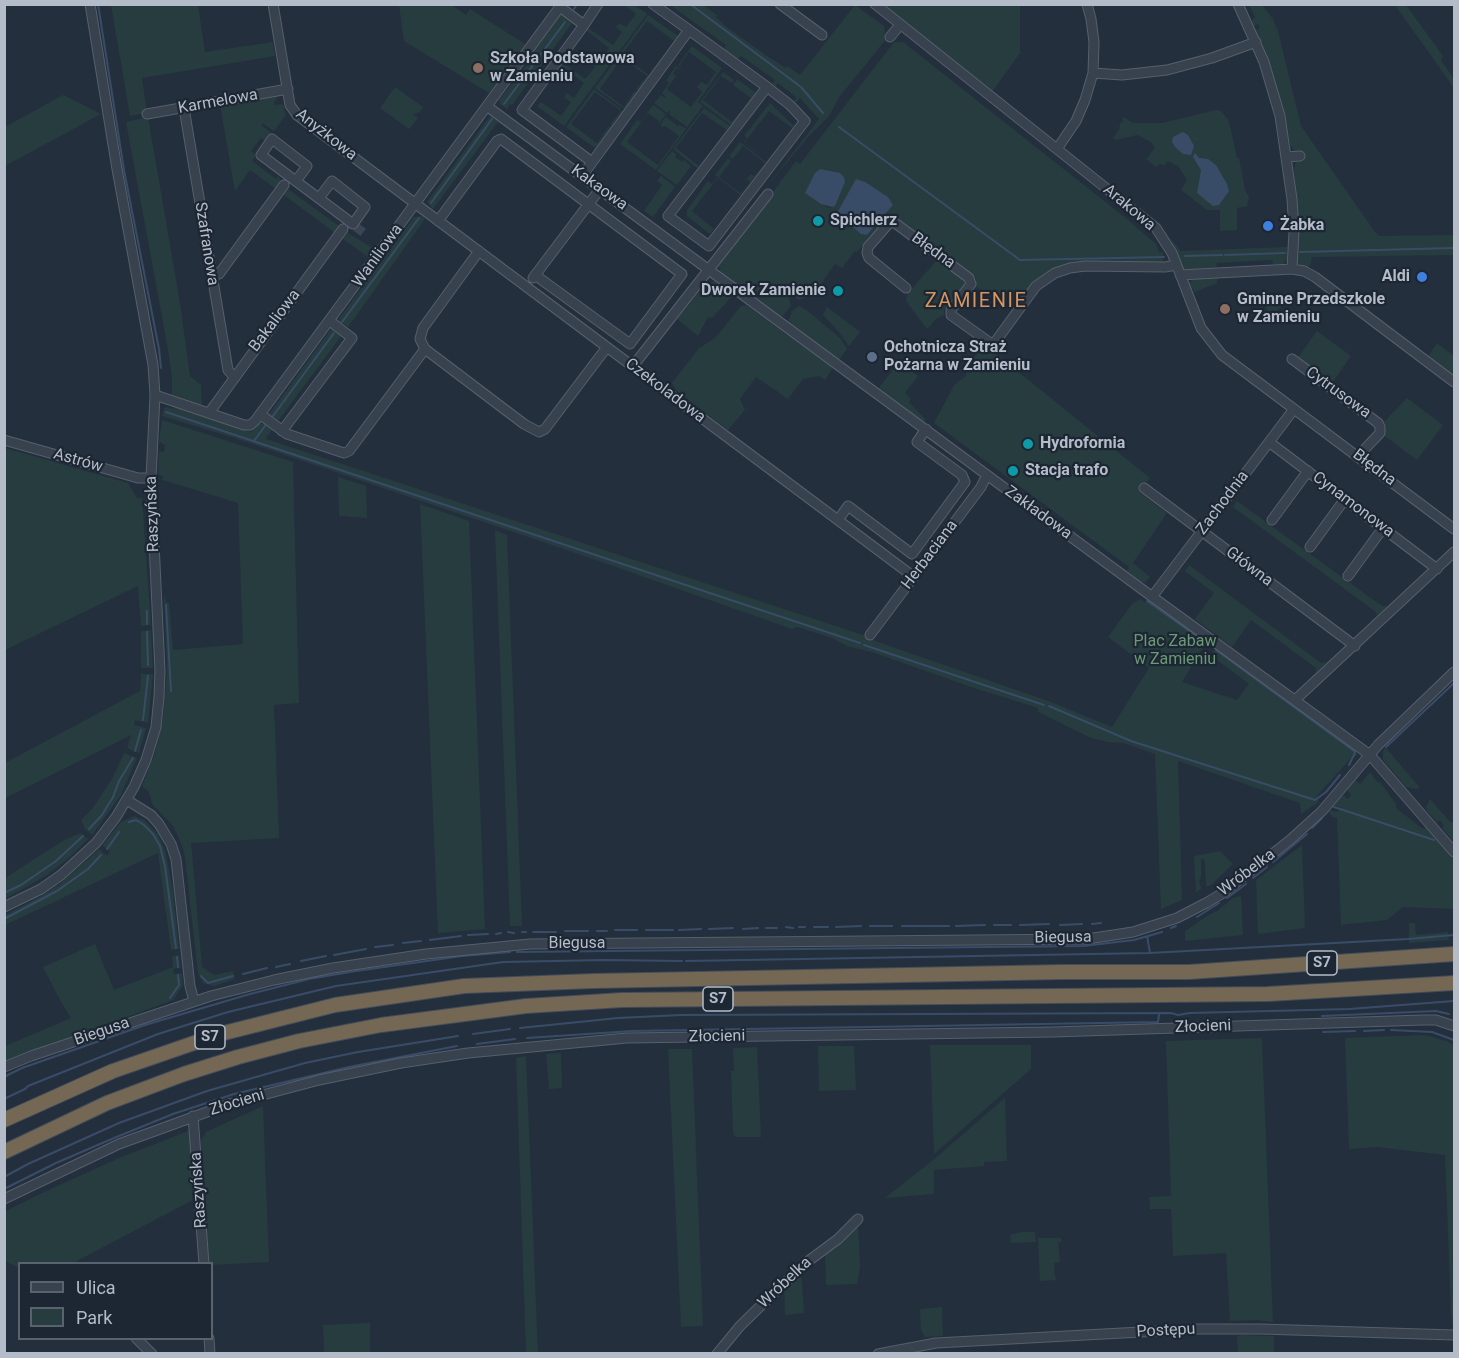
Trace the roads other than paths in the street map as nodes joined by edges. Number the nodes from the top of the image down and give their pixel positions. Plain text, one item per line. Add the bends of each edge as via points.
1 (90, 4) edge
2 (273, 4) edge
3 (598, 4) edge
4 (653, 4) edge
5 (780, 4) edge
6 (874, 4) edge
7 (1087, 4) edge
8 (1238, 4) edge
9 (561, 6) edge
10 (584, 25) junction
11 (900, 25) junction
12 (689, 30) junction
13 (822, 35) dead end
14 (890, 37) dead end
15 (1256, 42) junction
16 (1093, 74) junction
17 (767, 87) junction
18 (288, 89) junction
19 (488, 107) junction
20 (184, 108) junction
21 (147, 114) dead end
22 (550, 131) junction
23 (540, 145) junction
24 (1057, 149) junction
25 (1300, 156) dead end
26 (1287, 157) junction
27 (592, 162) junction
28 (582, 176) junction
29 (296, 181) junction
30 (281, 188) dead end
31 (600, 189) junction
32 (763, 189) junction
33 (318, 198) junction
34 (416, 204) junction
35 (589, 204) junction
36 (668, 216) junction
37 (438, 220) junction
38 (343, 229) dead end
39 (657, 231) junction
40 (480, 252) junction
41 (708, 269) junction
42 (1292, 269) junction
43 (1178, 270) junction
44 (535, 275) junction
45 (212, 276) junction
46 (526, 287) junction
47 (906, 288) dead end
48 (658, 307) junction
49 (671, 317) junction
50 (330, 321) junction
51 (609, 330) junction
52 (603, 344) junction
53 (425, 349) junction
54 (1292, 359) dead end
55 (633, 366) junction
56 (234, 377) junction
57 (1455, 382) edge
58 (155, 395) junction
59 (1294, 409) junction
60 (209, 413) junction
61 (261, 415) junction
62 (926, 429) junction
63 (282, 431) junction
64 (4, 440) edge
65 (1269, 442) junction
66 (1358, 456) junction
67 (1308, 471) junction
68 (987, 475) junction
69 (151, 478) junction
70 (1144, 488) dead end
71 (1345, 499) junction
72 (838, 520) junction
73 (1272, 520) dead end
74 (1383, 528) junction
75 (1455, 529) edge
76 (1202, 532) junction
77 (889, 536) junction
78 (1310, 547) dead end
79 (879, 550) junction
80 (1455, 552) edge
81 (1437, 569) junction
82 (914, 576) junction
83 (1348, 576) dead end
84 (1152, 597) junction
85 (870, 635) dead end
86 (1355, 646) junction
87 (1455, 672) edge
88 (1295, 700) junction
89 (1370, 754) junction
90 (127, 800) junction
91 (1455, 852) edge
92 (4, 907) edge
93 (1165, 922) joint
94 (1455, 954) edge
95 (1455, 983) edge
96 (194, 1001) junction
97 (1455, 1026) edge
98 (4, 1067) edge
99 (193, 1116) junction
100 (4, 1119) edge
101 (4, 1152) edge
102 (4, 1199) edge
103 (858, 1219) dead end
104 (204, 1262) edge
105 (1455, 1335) edge
106 (138, 1340) edge
107 (152, 1353) edge
108 (717, 1353) edge
109 (878, 1353) edge

1 - 58 street, Raszyńska via 148,331
2 - 18 street, Anyżkowa
3 - 10 street
4 - 12 street
5 - 13 street
6 - 11 street, Arakowa
7 - 16 street via 1094,42
8 - 15 street
9 - 10 street
9 - 19 street, Waniliowa
10 - 22 street via 522,110
11 - 14 street
11 - 24 street, Arakowa
12 - 17 street
12 - 27 street
15 - 16 street via 1167,70
15 - 26 street via 1276,101
16 - 24 street via 1076,121
17 - 32 street via 805,122
17 - 36 street
18 - 20 street, Karmelowa
18 - 34 street, Anyżkowa via 290,105 297,115
19 - 23 street, Kakaowa
19 - 34 street, Waniliowa
20 - 21 street, Karmelowa
20 - 45 street, Szafranowa
22 - 23 street
22 - 27 street
23 - 28 street, Kakaowa
24 - 43 street, Arakowa via 1156,228
25 - 26 street
26 - 42 street via 1294,231
27 - 28 street
28 - 31 street, Kakaowa
29 - 29 street via 261,155 272,139 308,166
29 - 33 street
30 - 45 street via 219,274
31 - 35 street
31 - 39 street, Kakaowa
32 - 36 street via 709,246
32 - 41 street
33 - 33 street via 354,225 365,207 332,181
34 - 37 street, Czekoladowa
34 - 50 street, Waniliowa
35 - 37 street via 501,140
35 - 44 street
35 - 48 street via 681,272
36 - 39 street
37 - 40 street, Czekoladowa
38 - 56 street, Bakaliowa
39 - 41 street, Kakaowa
40 - 46 street, Czekoladowa
40 - 53 street via 423,328 420,339
41 - 49 street
41 - 62 street, Zakładowa
42 - 43 street
42 - 57 street via 1315,277
43 - 47 street, Błędna via 1085,266 1055,273 1036,286 993,345 951,315 971,284 969,278 891,222 867,253
43 - 59 street, Błędna via 1201,328 1216,348
44 - 46 street
44 - 51 street
45 - 56 street, Szafranowa via 228,370
46 - 52 street, Czekoladowa
48 - 49 street
48 - 51 street via 630,344
49 - 55 street
50 - 61 street, Waniliowa
50 - 63 street via 352,338
51 - 52 street
52 - 53 street via 542,432 525,424
52 - 55 street, Czekoladowa
53 - 63 street via 349,451 344,453
54 - 66 street, Cytrusowa via 1378,423 1380,433
55 - 72 street, Czekoladowa
56 - 60 street, Bakaliowa
58 - 60 street
58 - 69 street, Raszyńska
59 - 65 street, Zachodnia
59 - 66 street, Błędna
60 - 61 street via 244,425 250,425
61 - 63 street
62 - 68 street, Zakładowa
62 - 77 street via 917,442 962,475 965,482 912,554
64 - 69 street, Astrów via 138,478
65 - 67 street, Cynamonowa
65 - 76 street, Zachodnia
66 - 75 street, Błędna
67 - 71 street, Cynamonowa
67 - 73 street
68 - 82 street, Herbaciana
68 - 84 street, Zakładowa
69 - 90 street, Raszyńska via 159,697 150,747
70 - 76 street, Główna
71 - 74 street, Cynamonowa
71 - 78 street
72 - 77 street via 848,506
72 - 79 street, Czekoladowa
74 - 81 street, Cynamonowa
74 - 83 street
76 - 84 street, Zachodnia
76 - 86 street, Główna
77 - 79 street
79 - 82 street, Czekoladowa
80 - 81 street
81 - 86 street
82 - 85 street, Herbaciana
84 - 88 street, Zakładowa
86 - 88 street
87 - 89 street, Wróbelka
88 - 89 street, Zakładowa
89 - 91 street, Zakładowa
89 - 93 street, Wróbelka via 1322,811 1290,840 1223,893
90 - 92 street, Raszyńska via 81,858 41,889
90 - 96 street via 151,815 171,844
93 - 96 street, Biegusa via 1127,934 1087,939 492,947 372,961
94 - 100 highway, S7 via 1189,972 464,986 335,1005 220,1034 113,1071
95 - 101 highway, S7 via 1268,994 622,1000 526,1006 372,1027 238,1057 107,1103
96 - 98 street, Biegusa
97 - 99 street, Złocieni via 1436,1020 1404,1020 1053,1032 627,1038 451,1055 391,1065 277,1090
99 - 102 street, Złocieni via 119,1144
99 - 104 street, Raszyńska
103 - 108 street, Wróbelka via 788,1279
105 - 109 street, Postępu via 1197,1329 936,1343
106 - 107 street

